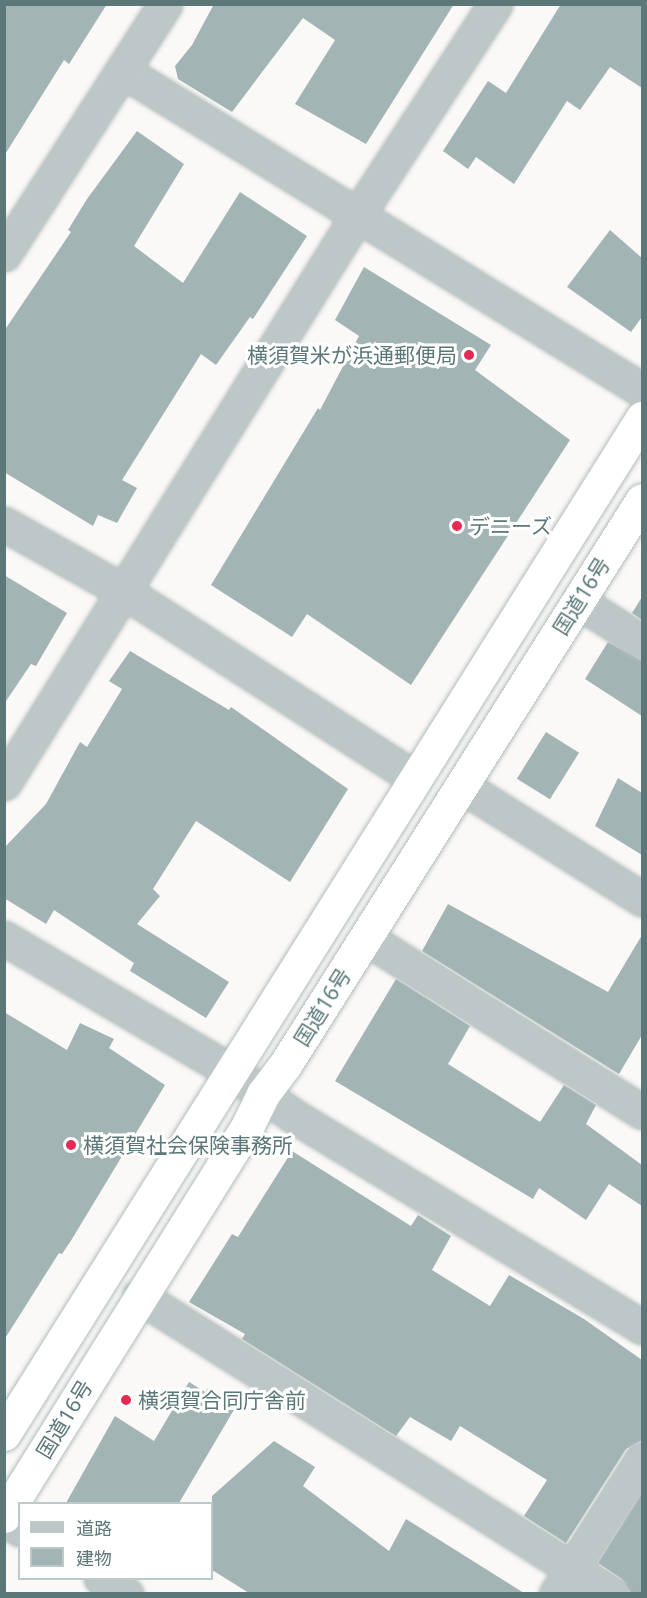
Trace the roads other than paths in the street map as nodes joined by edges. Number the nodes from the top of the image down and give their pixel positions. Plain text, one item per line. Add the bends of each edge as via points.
1 (495, 4) edge
2 (153, 9) edge
3 (123, 71) junction
4 (357, 216) junction
5 (4, 255) edge
6 (642, 390) edge
7 (642, 418) edge
8 (642, 500) edge
9 (4, 524) edge
10 (125, 592) junction
11 (578, 601) junction
12 (642, 642) edge
13 (413, 777) junction
14 (4, 783) edge
15 (462, 786) junction
16 (642, 899) edge
17 (4, 938) edge
18 (366, 938) junction
19 (232, 1072) junction
20 (263, 1094) junction
21 (642, 1112) edge
22 (139, 1296) junction
23 (642, 1327) edge
24 (4, 1434) edge
25 (642, 1459) edge
26 (4, 1517) edge
27 (18, 1528) edge
28 (104, 1580) edge
29 (563, 1581) edge
30 (126, 1593) edge
31 (612, 1593) edge

1 - 4 street
2 - 3 street
3 - 4 street
3 - 5 street
4 - 6 street
4 - 10 street
7 - 13 highway, 国道16号
8 - 11 highway, 国道16号
9 - 10 street
10 - 13 street
10 - 14 street
11 - 12 street
11 - 15 highway, 国道16号
13 - 19 highway, 国道16号
15 - 16 street
15 - 18 highway, 国道16号
17 - 19 street
18 - 20 highway, 国道16号
18 - 21 street
19 - 20 street
19 - 24 highway, 国道16号
20 - 22 highway, 国道16号 via 246,1129
20 - 23 street
22 - 26 highway, 国道16号
22 - 29 street
25 - 29 street
26 - 27 street
28 - 30 street
29 - 31 street

